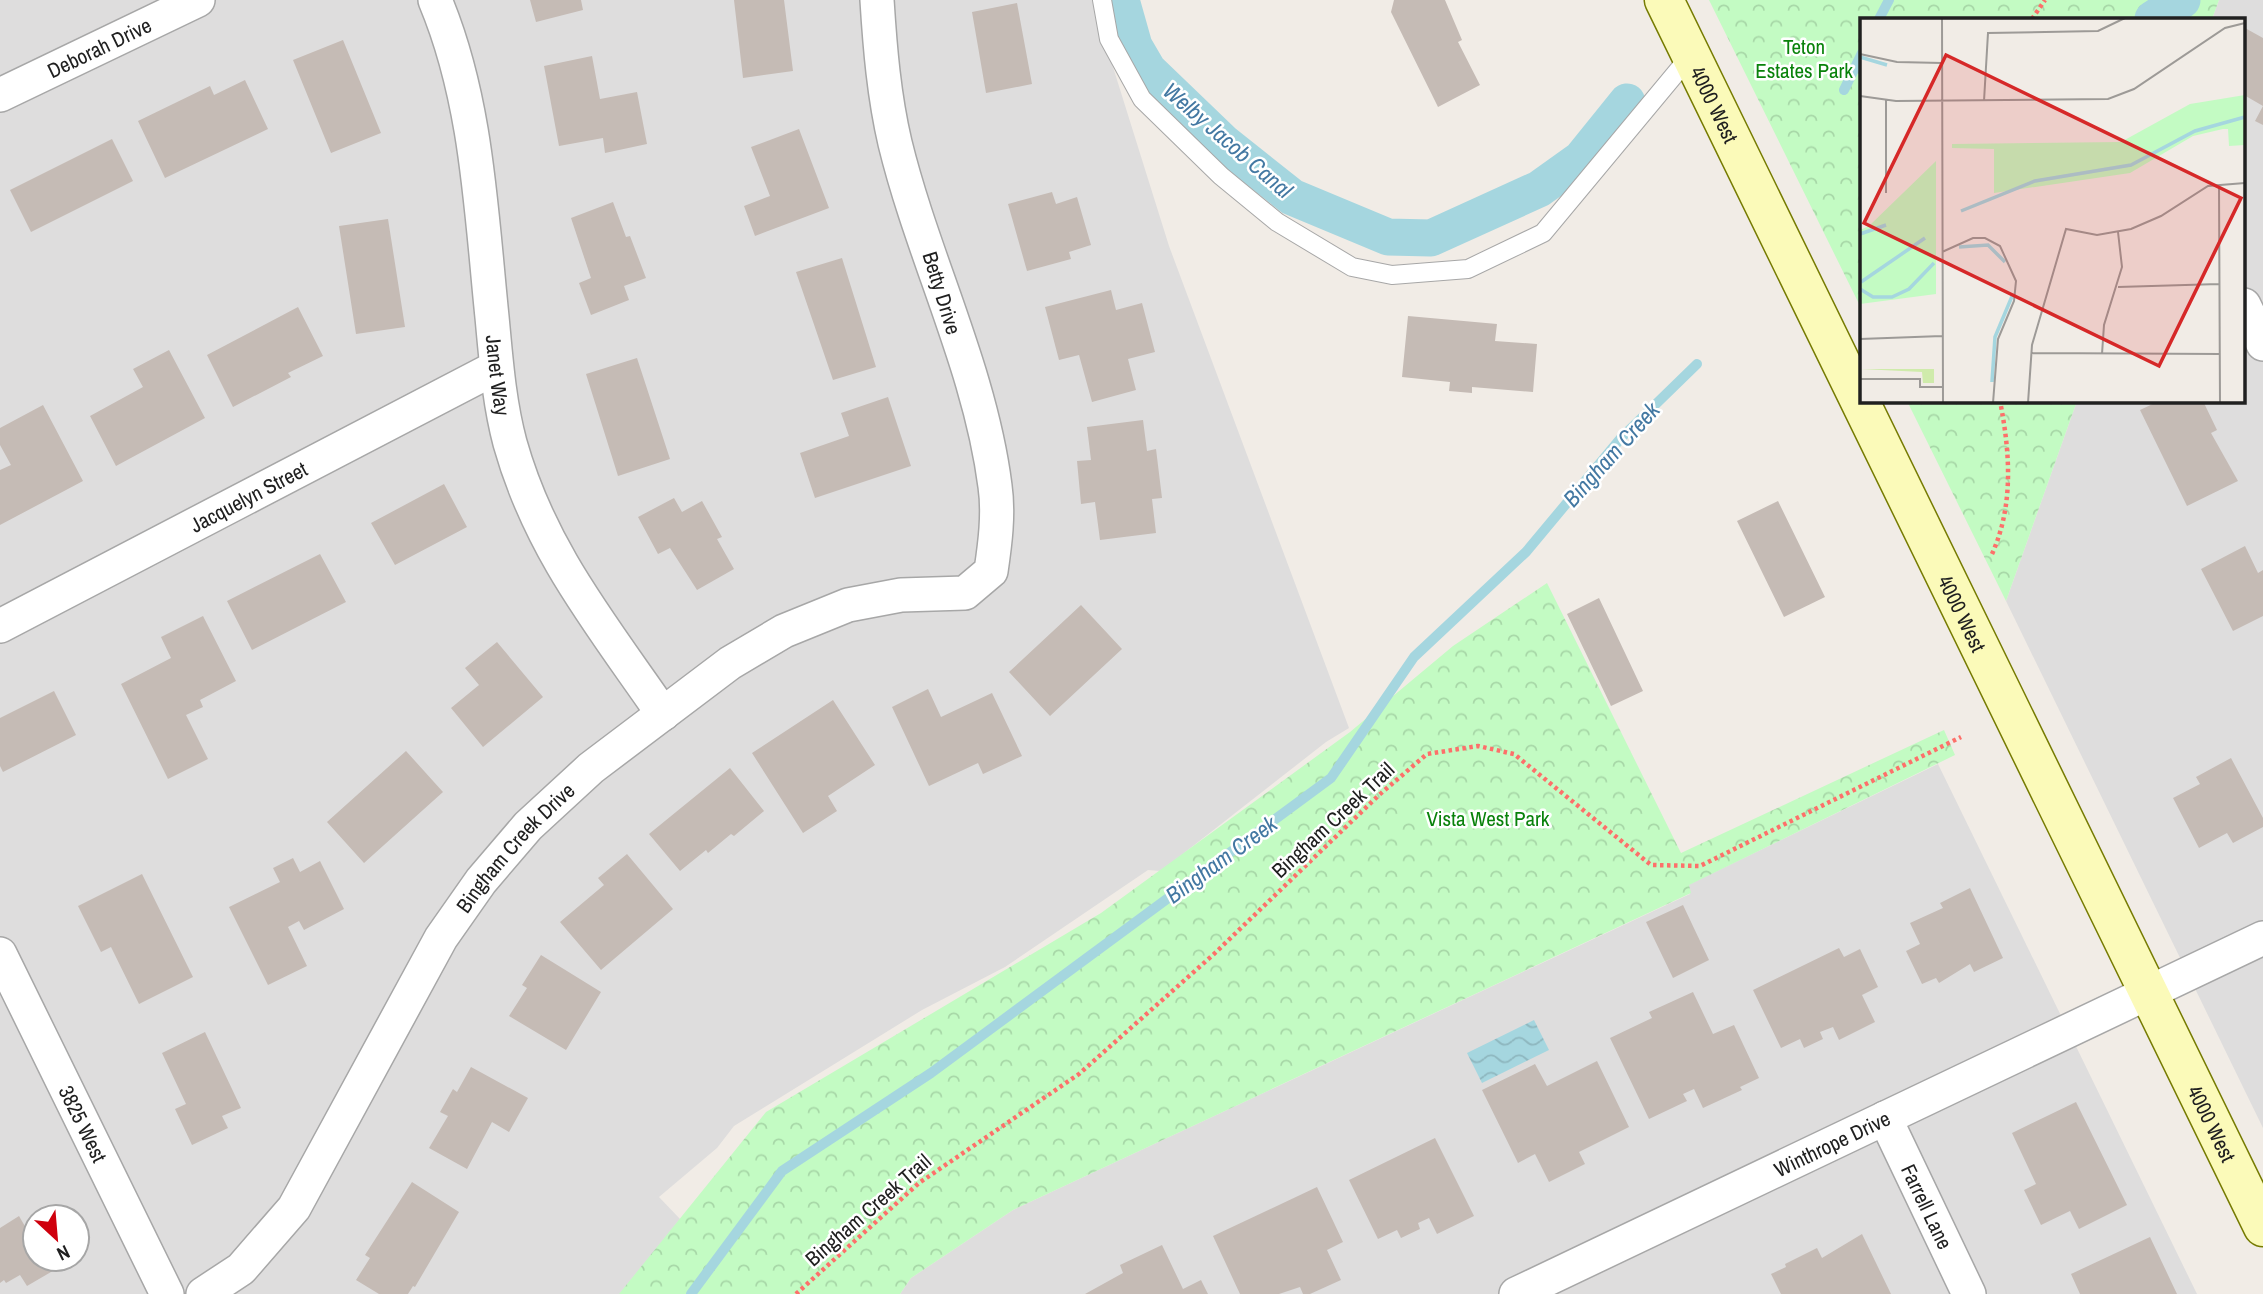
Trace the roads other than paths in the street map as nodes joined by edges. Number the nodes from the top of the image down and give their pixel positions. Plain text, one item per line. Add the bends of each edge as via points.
1 (198, 0) edge
2 (435, 0) edge
3 (877, 0) edge
4 (1102, 0) edge
5 (1664, 0) edge
6 (1691, 55) junction
7 (0, 95) edge
8 (2246, 309) edge
9 (2263, 344) edge
10 (495, 368) junction
11 (980, 583) joint
12 (0, 626) edge
13 (663, 714) junction
14 (2263, 938) edge
15 (0, 954) edge
16 (2148, 994) junction
17 (1885, 1118) junction
18 (2263, 1227) edge
19 (167, 1294) edge
20 (203, 1294) edge
21 (1516, 1294) edge
22 (1969, 1294) edge

1 - 7 street, Deborah Drive
2 - 10 street, Janet Way via 465,93
3 - 11 street, Betty Drive via 885,95 896,145 978,407 995,487 991,571
4 - 6 lane via 1109,39 1142,100 1222,176 1277,222 1352,267 1392,275 1468,270 1543,233
5 - 6 main road, 4000 West
6 - 16 main road, 4000 West
8 - 9 street
10 - 12 street, Jacquelyn Street
10 - 13 street, Janet Way via 530,506 560,566
11 - 13 street, Bingham Creek Drive via 965,593 901,595 848,605 784,631 730,663
13 - 20 street, Bingham Creek Drive via 591,768 528,826 481,881 440,938 294,1208 241,1269
14 - 16 street, Winthrope Drive
15 - 19 street, 3825 West
16 - 17 street, Winthrope Drive
16 - 18 main road, 4000 West
17 - 21 street, Winthrope Drive
17 - 22 street, Farrell Lane

